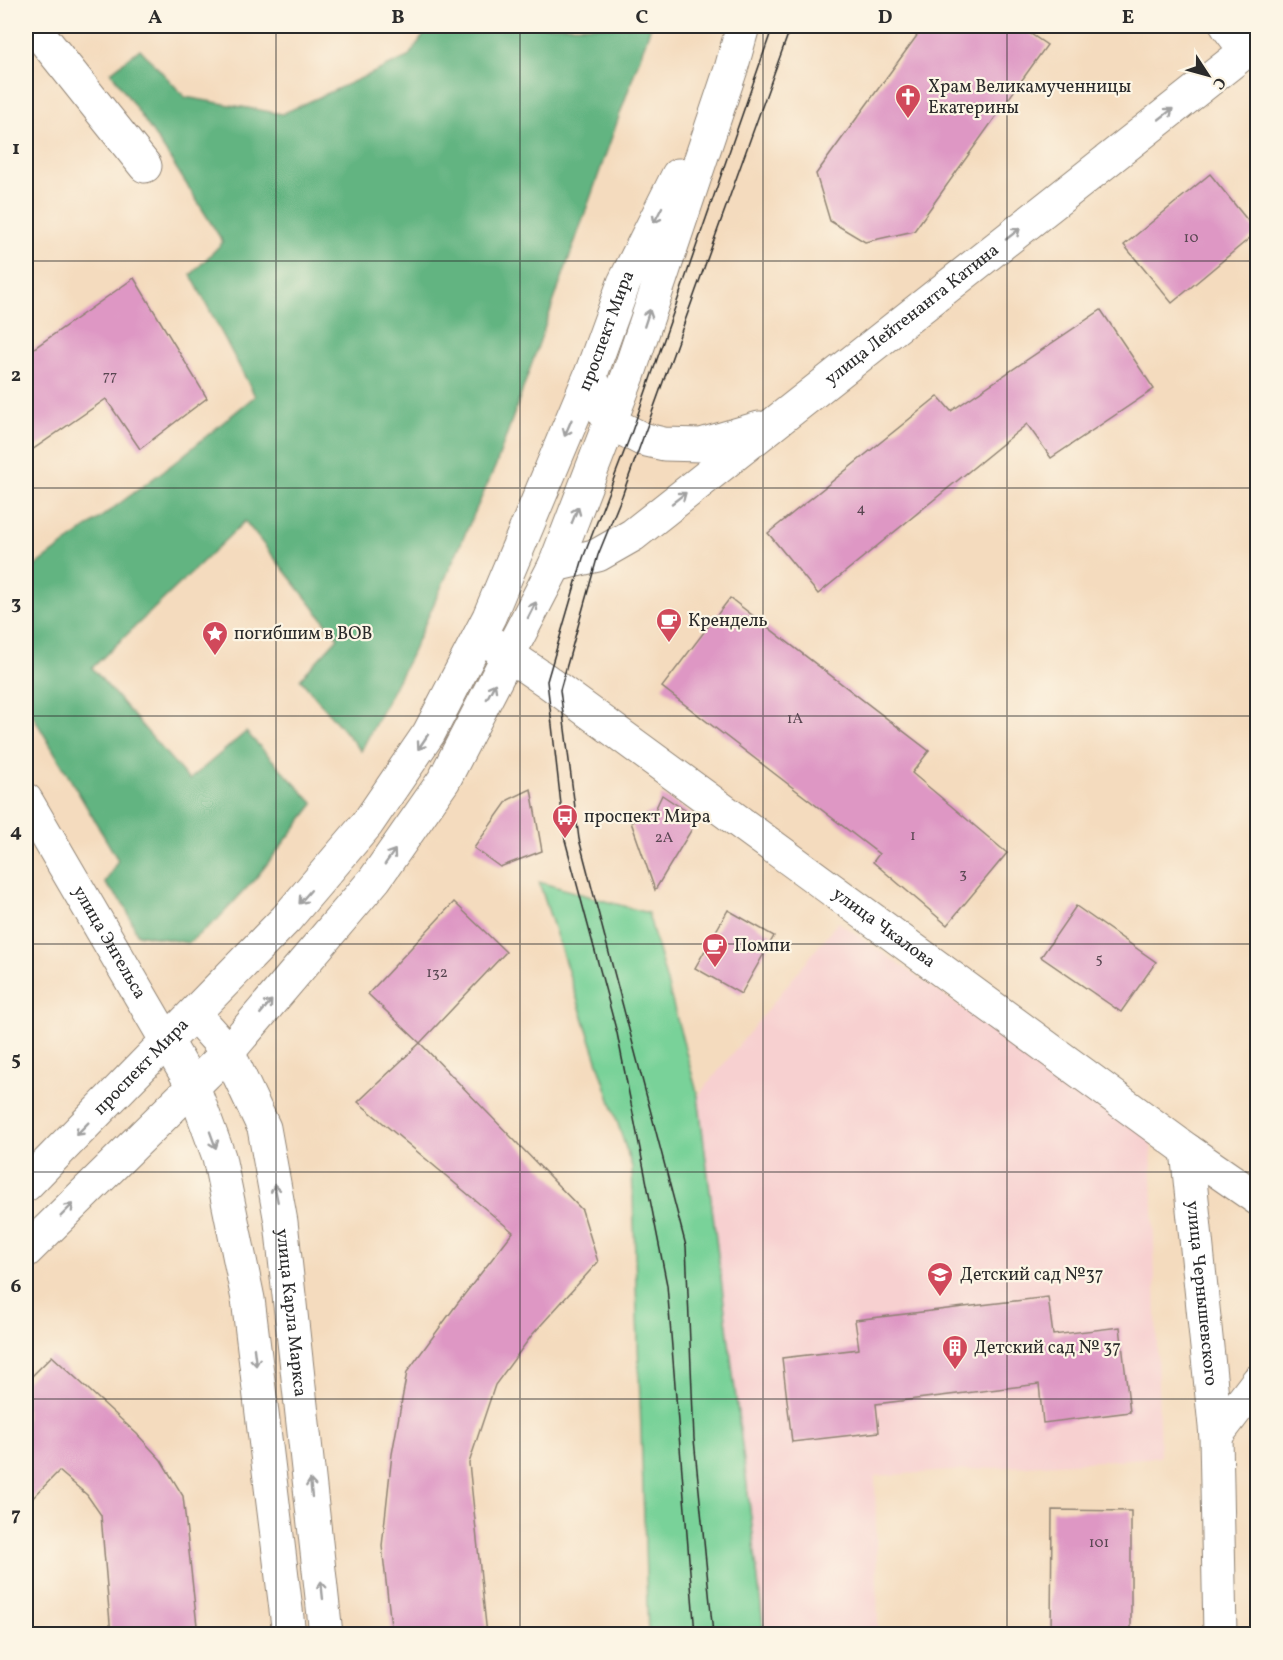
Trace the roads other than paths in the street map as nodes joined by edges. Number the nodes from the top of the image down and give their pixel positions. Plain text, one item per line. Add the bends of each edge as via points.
1 (33, 26) edge
2 (743, 26) edge
3 (1247, 46) edge
4 (731, 69) junction
5 (145, 166) dead end
6 (591, 374) junction
7 (610, 423) junction
8 (774, 423) junction
9 (555, 565) junction
10 (480, 635) junction
11 (509, 656) junction
12 (26, 800) edge
13 (194, 1014) junction
14 (166, 1042) junction
15 (228, 1052) junction
16 (193, 1086) junction
17 (1187, 1150) junction
18 (26, 1185) edge
19 (1257, 1199) edge
20 (26, 1251) edge
21 (1257, 1381) edge
22 (1216, 1436) junction
23 (289, 1635) edge
24 (326, 1635) edge
25 (1220, 1635) edge

1 - 5 main road
2 - 4 main road
8 -> 3 main road, улица Лейтенанта Катина
4 -> 6 main road, проспект Мира via 624,283
7 -> 4 main road
6 - 7 main road via 598,402
6 -> 10 main road, проспект Мира
7 - 8 main road via 642,439 701,445
9 -> 7 main road
9 -> 8 main road, улица Лейтенанта Катина via 598,555 633,535
11 -> 9 main road
10 - 11 main road, улица Чкалова
10 -> 13 main road, проспект Мира via 429,734 368,824 286,919
15 -> 11 main road via 375,879 444,780
11 - 17 main road, улица Чкалова
12 - 14 main road, улица Энгельса
13 - 14 main road, проспект Мира
13 - 15 main road, улица Карла Маркса
14 - 16 main road, улица Энгельса
14 -> 18 main road, проспект Мира
15 - 16 main road
24 -> 15 main road, улица Карла Маркса via 281,1222 264,1128
20 -> 16 main road
16 -> 23 main road via 219,1157 248,1299
17 - 19 main road, улица Чкалова
17 - 22 main road, улица Чернышевского
21 - 22 main road, улица Чернышевского
22 - 25 main road, улица Чернышевского

